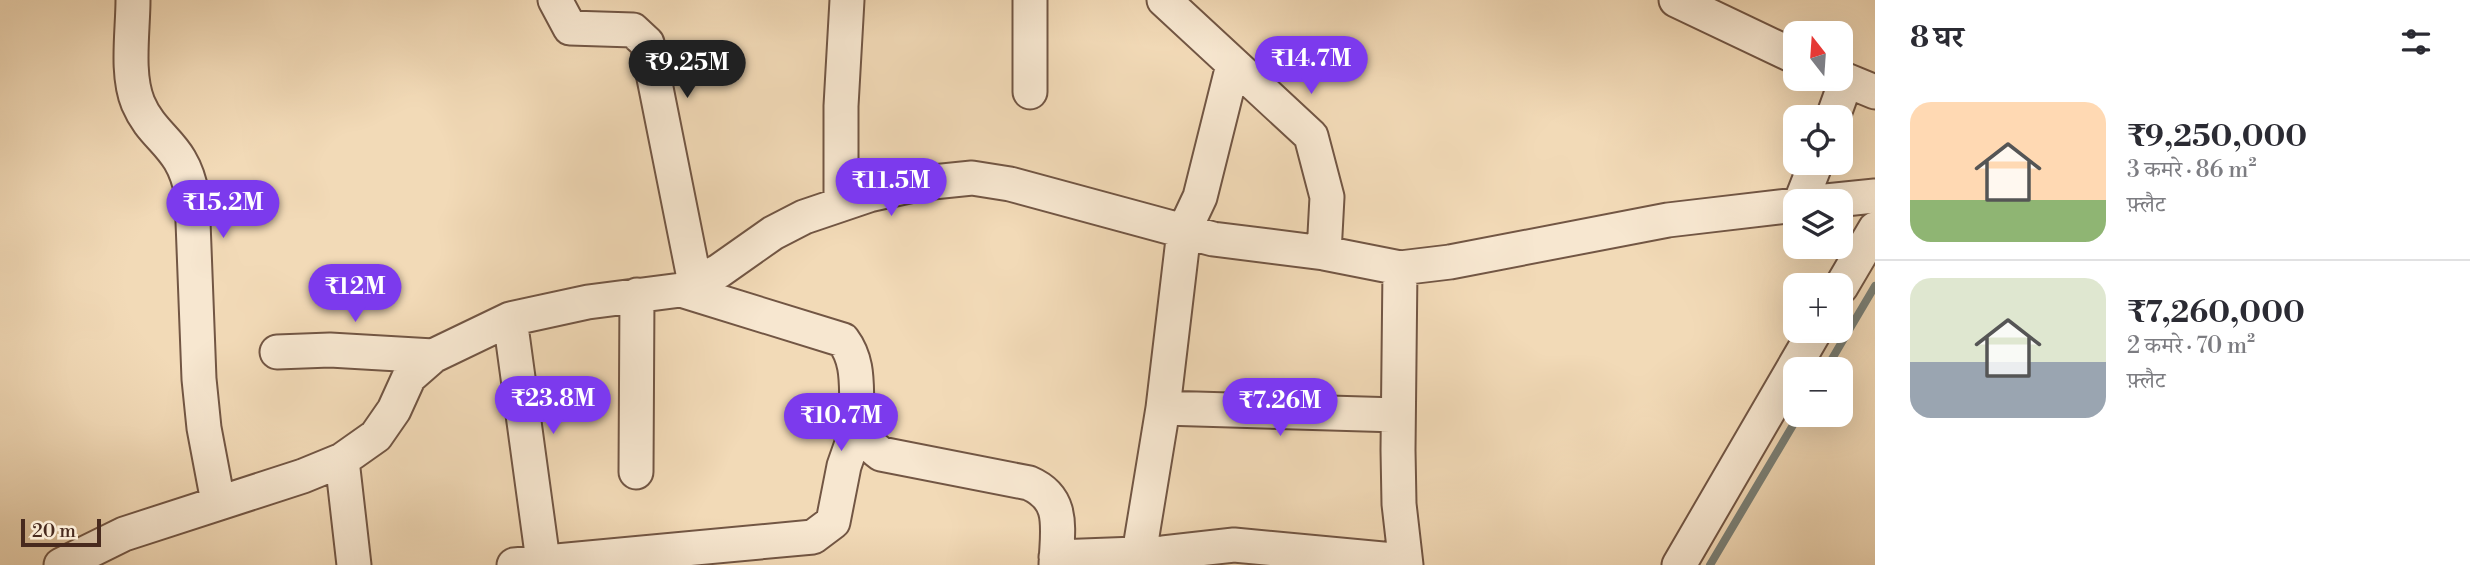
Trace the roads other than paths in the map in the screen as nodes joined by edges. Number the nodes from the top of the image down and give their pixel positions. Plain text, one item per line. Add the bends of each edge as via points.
1 (133, 0) edge
2 (555, 0) edge
3 (847, 0) edge
4 (1030, 0) edge
5 (1164, 0) edge
6 (1676, 0) edge
7 (1783, 51) edge
8 (1233, 65) junction
9 (1854, 84) edge
10 (1030, 92) dead end
11 (1841, 105) edge
12 (1875, 196) edge
13 (1853, 198) edge
14 (841, 204) junction
15 (1783, 207) edge
16 (1875, 229) edge
17 (1184, 231) junction
18 (1324, 253) junction
19 (1399, 268) junction
20 (1849, 273) edge
21 (688, 286) junction
22 (637, 295) junction
23 (510, 319) junction
24 (1808, 343) edge
25 (277, 352) dead end
26 (433, 356) junction
27 (1163, 408) junction
28 (1398, 415) junction
29 (858, 426) junction
30 (342, 460) junction
31 (636, 472) dead end
32 (218, 502) junction
33 (127, 550) edge
34 (1139, 554) junction
35 (1056, 561) edge
36 (528, 563) edge
37 (1405, 563) edge
38 (61, 565) edge
39 (354, 565) edge
40 (1679, 565) edge

1 - 32 street via 138,103 188,171 199,379
2 - 21 street via 570,28 633,30 647,43
3 - 14 street
4 - 10 street
5 - 8 street
6 - 7 street
8 - 17 street via 1200,197
8 - 18 street via 1311,136 1327,197
9 - 11 street
12 - 13 street
14 - 17 street via 923,183 972,178
14 - 21 street via 773,233 719,271
15 - 19 street via 1668,220
16 - 20 street
17 - 18 street
17 - 27 street
18 - 19 street
19 - 28 street
21 - 22 street
21 - 29 street via 843,340 859,377
22 - 23 street
22 - 31 street
23 - 26 street
23 - 36 street
24 - 40 street
25 - 26 street
26 - 30 street via 409,377 376,436
27 - 28 street
27 - 34 street
28 - 37 street
29 - 35 street via 867,444 881,454 1045,490 1054,501
29 - 36 street via 832,522 813,537
30 - 32 street
30 - 39 street
32 - 33 street
33 - 38 street
34 - 35 street
34 - 37 street via 1234,545

